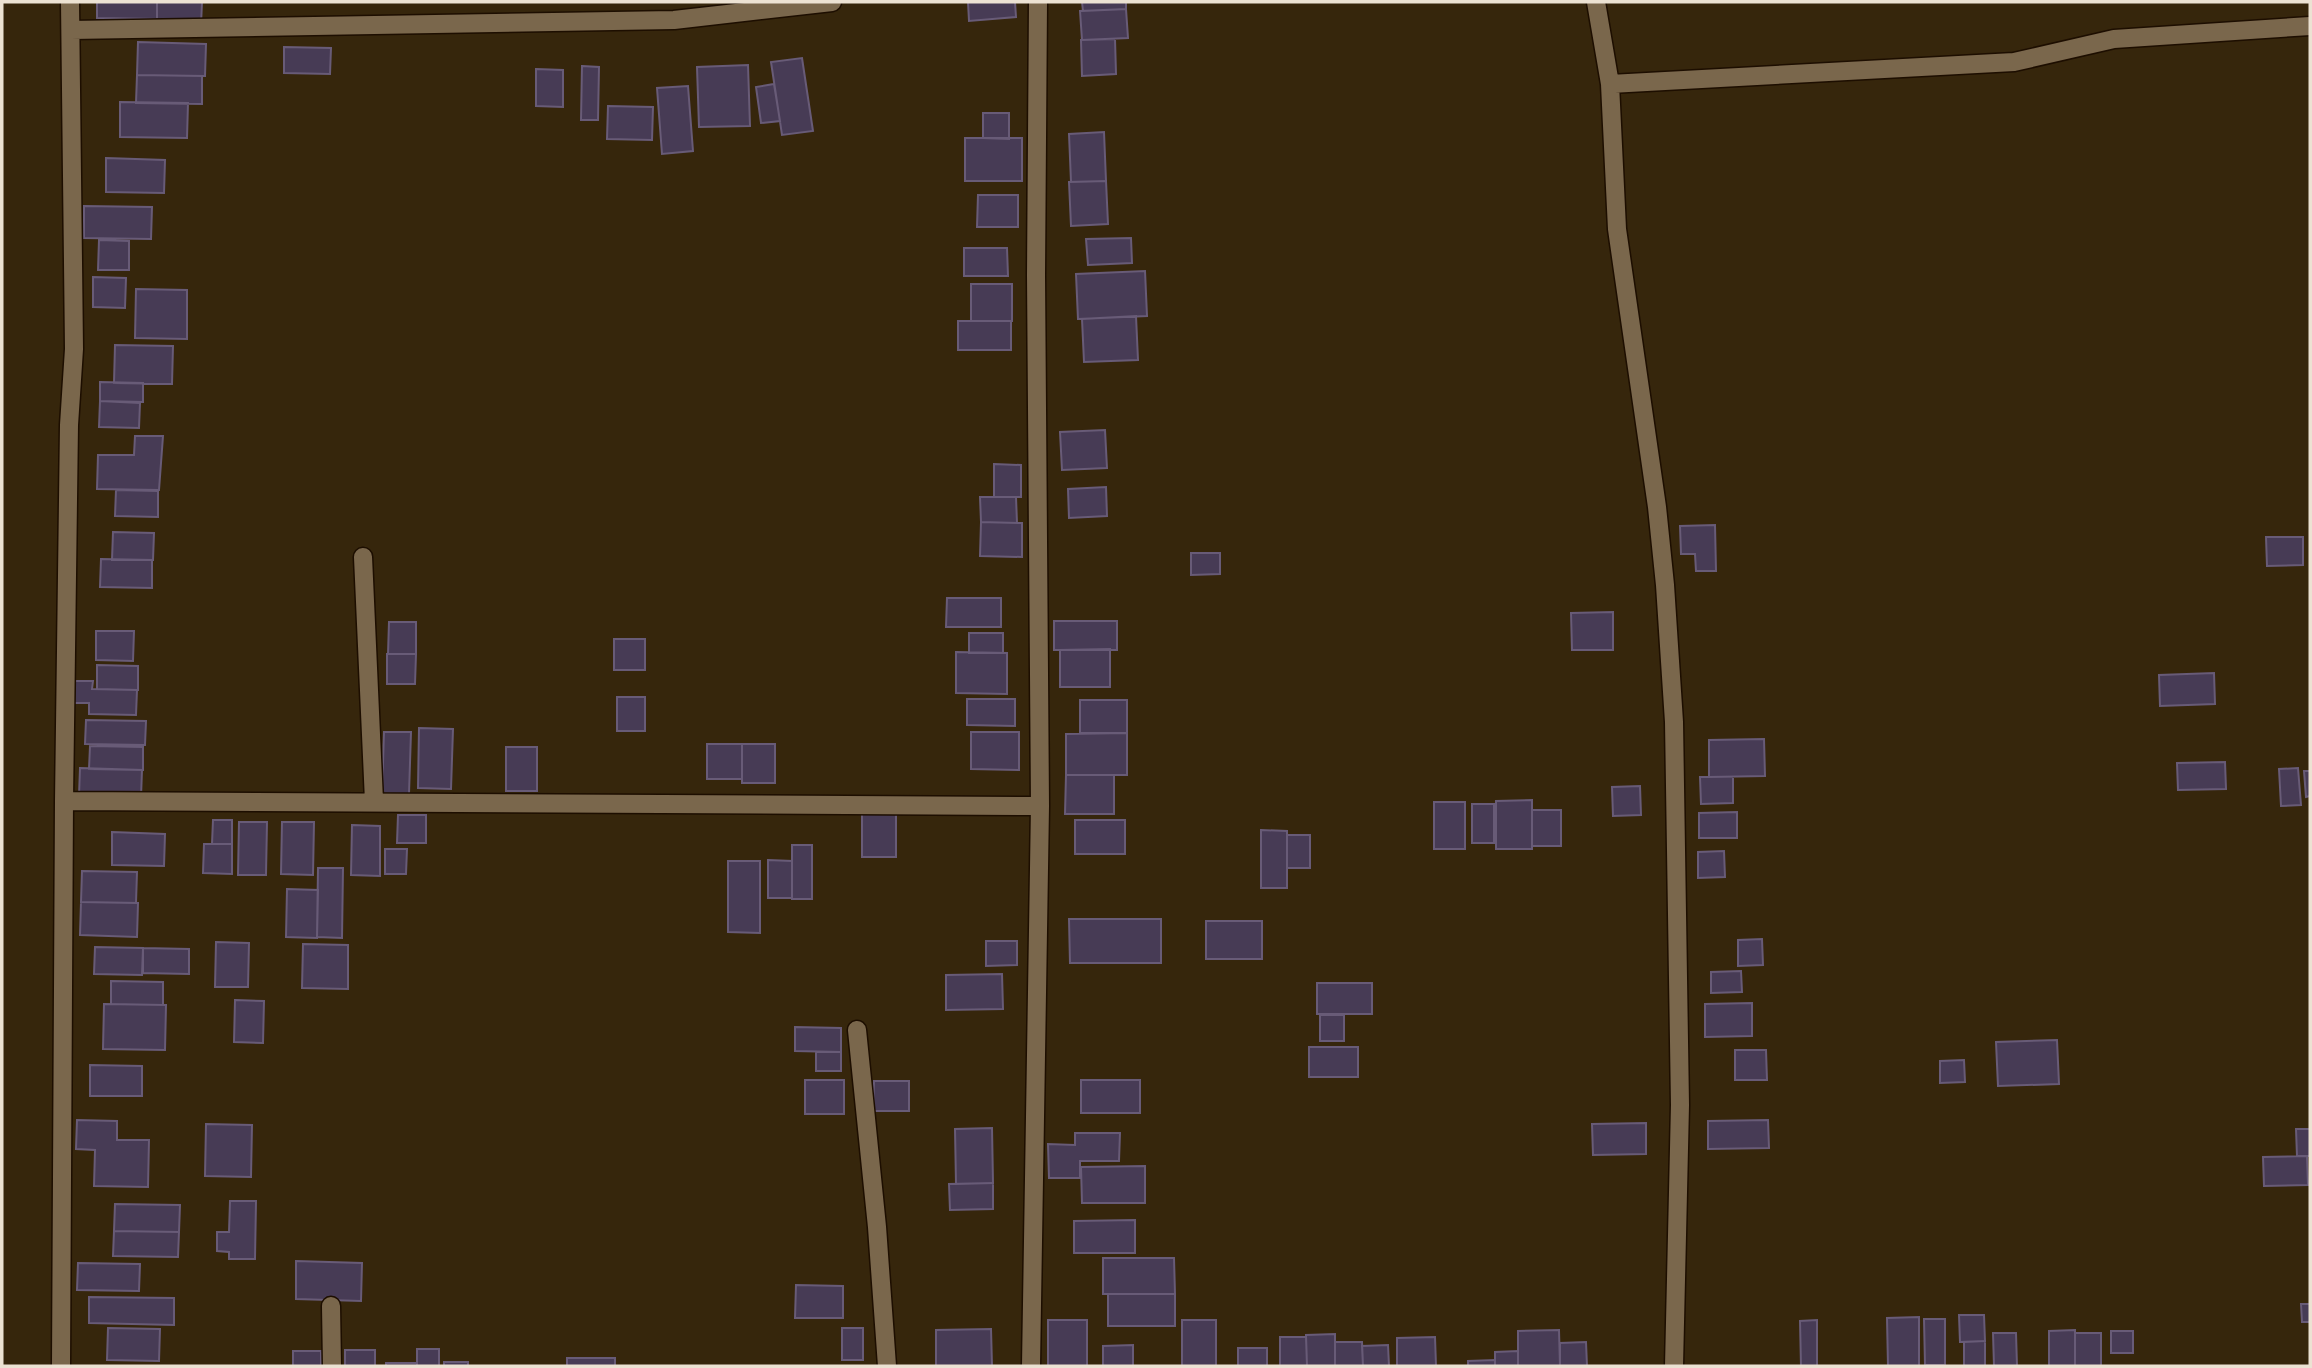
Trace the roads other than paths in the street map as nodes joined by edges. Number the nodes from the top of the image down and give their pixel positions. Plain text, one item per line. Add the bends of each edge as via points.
1 (71, 2) edge
2 (832, 2) edge
3 (1038, 2) edge
4 (1596, 2) edge
5 (2310, 26) edge
6 (71, 30) junction
7 (1610, 84) junction
8 (363, 557) dead end
9 (64, 801) junction
10 (374, 801) junction
11 (1040, 806) junction
12 (857, 1030) dead end
13 (331, 1306) dead end
14 (61, 1366) edge
15 (332, 1366) edge
16 (887, 1366) edge
17 (1031, 1366) edge
18 (1674, 1366) edge

1 - 6 street
2 - 6 street via 674,20
3 - 11 street
4 - 7 street
5 - 7 street via 2114,39 2014,62
6 - 9 street via 74,349
7 - 18 street via 1617,229 1658,520 1674,722 1680,1105
8 - 10 street
9 - 10 street
9 - 14 street
10 - 11 street
11 - 17 street
12 - 16 street
13 - 15 street

